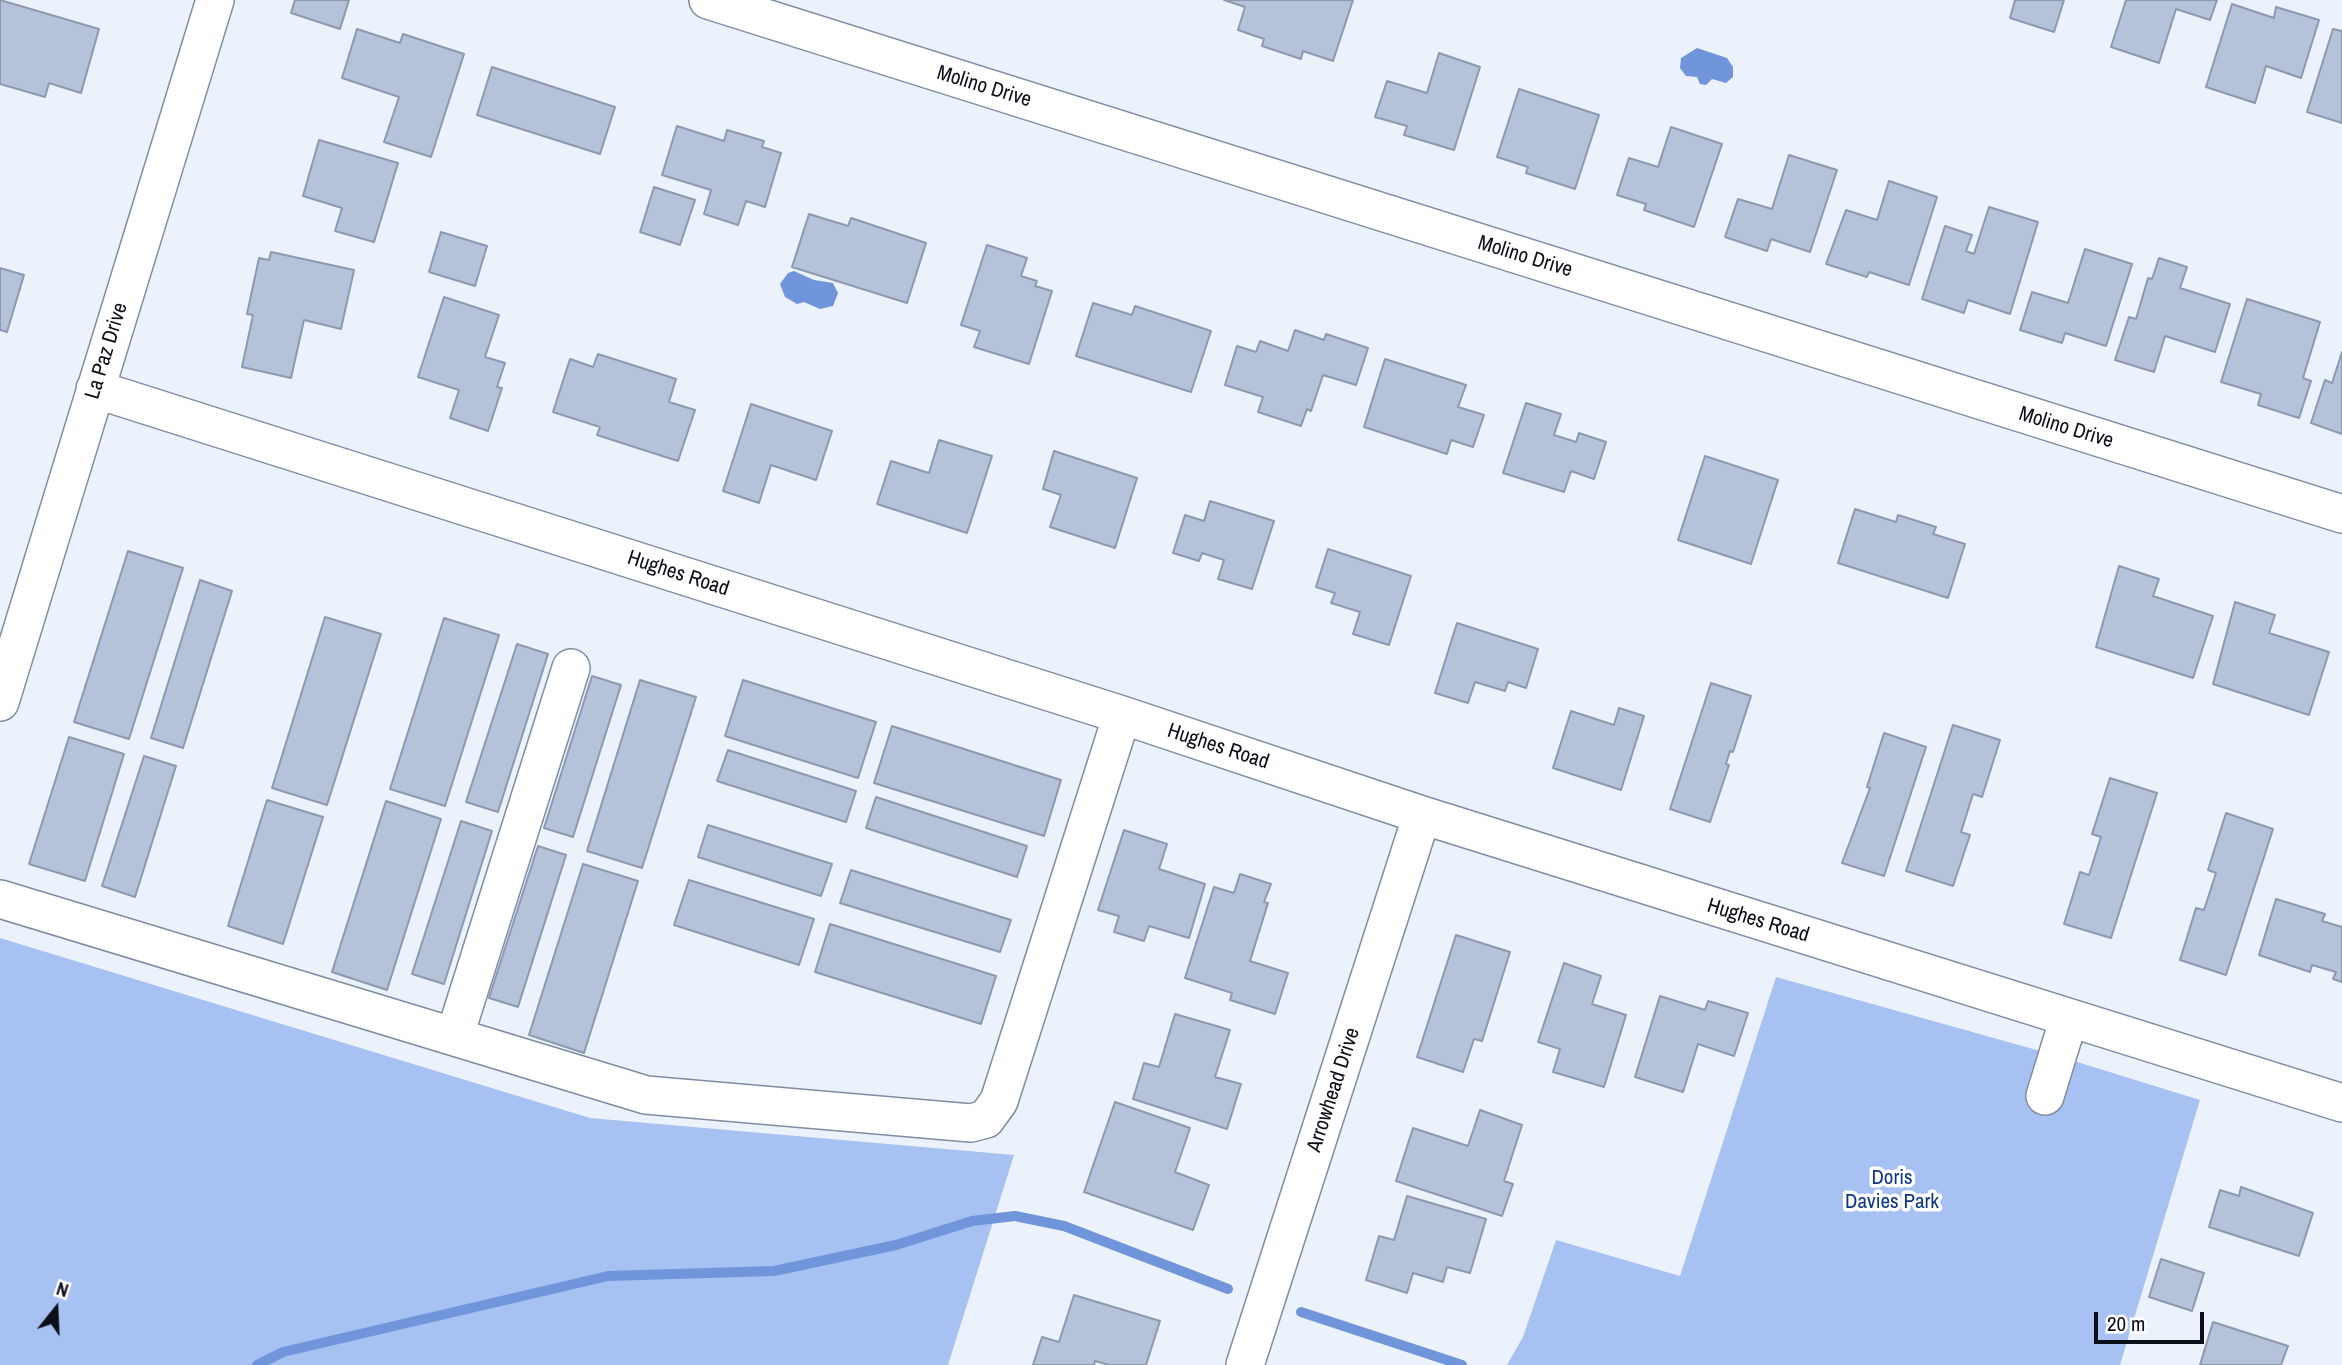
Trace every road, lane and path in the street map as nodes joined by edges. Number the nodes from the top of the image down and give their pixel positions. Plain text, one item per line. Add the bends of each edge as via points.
1 (215, 0) edge
2 (730, 3) edge
3 (95, 389) junction
4 (2342, 514) edge
5 (571, 668) dead end
6 (0, 702) edge
7 (1122, 715) junction
8 (1422, 815) junction
9 (0, 899) edge
10 (2069, 1018) junction
11 (455, 1035) junction
12 (2045, 1096) dead end
13 (2342, 1104) edge
14 (1245, 1365) edge

1 - 3 street, La Paz Drive
2 - 4 street, Molino Drive
3 - 6 street, La Paz Drive
3 - 7 street, Hughes Road
5 - 11 street
7 - 8 street, Hughes Road
7 - 11 street via 999,1101 986,1119 971,1123 646,1095
8 - 10 street, Hughes Road
8 - 14 street, Arrowhead Drive
9 - 11 street
10 - 12 street
10 - 13 street, Hughes Road

